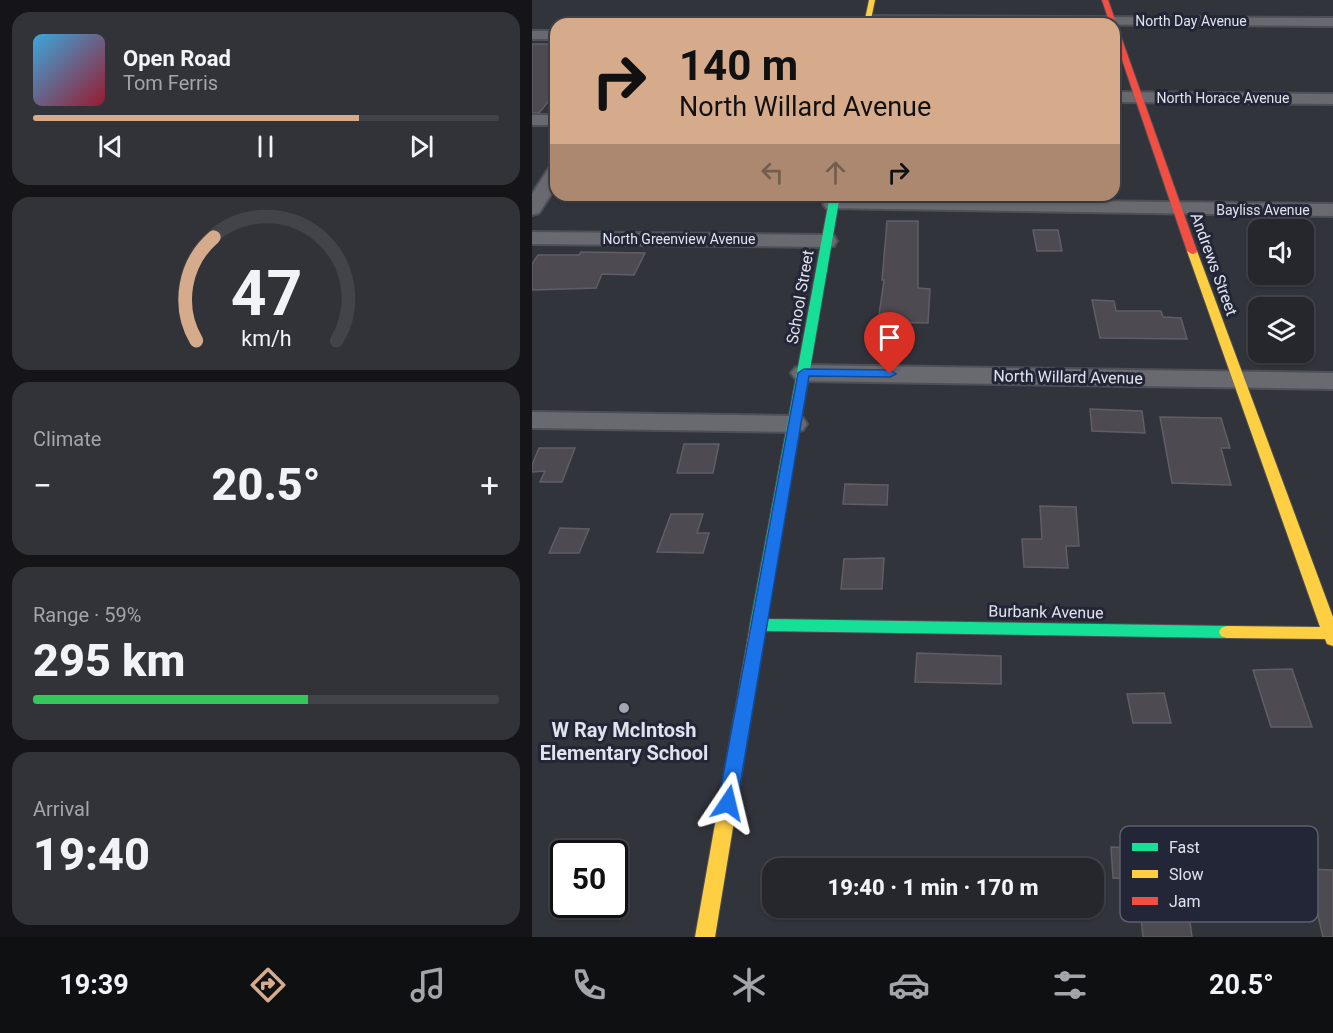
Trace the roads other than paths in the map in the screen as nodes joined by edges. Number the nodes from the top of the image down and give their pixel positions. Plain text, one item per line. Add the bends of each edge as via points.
1 (872, 0) edge
2 (1105, 0) edge
3 (869, 18) edge
4 (1112, 18) edge
5 (1120, 20) edge
6 (1333, 22) edge
7 (532, 35) edge
8 (550, 35) edge
9 (1120, 41) edge
10 (1120, 97) edge
11 (1139, 98) junction
12 (1333, 99) edge
13 (532, 120) edge
14 (550, 120) edge
15 (550, 181) edge
16 (834, 201) edge
17 (868, 201) edge
18 (532, 209) edge
19 (1177, 210) junction
20 (1333, 210) edge
21 (532, 238) edge
22 (826, 241) junction
23 (804, 373) junction
24 (1238, 380) junction
25 (1333, 381) edge
26 (532, 420) edge
27 (793, 424) junction
28 (758, 625) junction
29 (1332, 635) edge
30 (705, 937) edge

1 - 3 street
2 - 4 street, Andrews Street
5 - 6 street, North Day Avenue
7 - 8 street
9 - 11 street, Andrews Street
10 - 11 street, North Horace Avenue
11 - 12 street, North Horace Avenue
11 - 19 street, Andrews Street
13 - 14 street
15 - 18 street
16 - 22 street, School Street
17 - 19 street, Bayliss Avenue
19 - 20 street, Bayliss Avenue
19 - 24 street, Andrews Street
21 - 22 street, North Greenview Avenue
22 - 23 street, School Street
23 - 24 street, North Willard Avenue
23 - 27 street, School Street
24 - 25 street, North Willard Avenue
24 - 29 street, Andrews Street
26 - 27 street
27 - 28 street, School Street
28 - 29 street, Burbank Avenue
28 - 30 street, School Street

